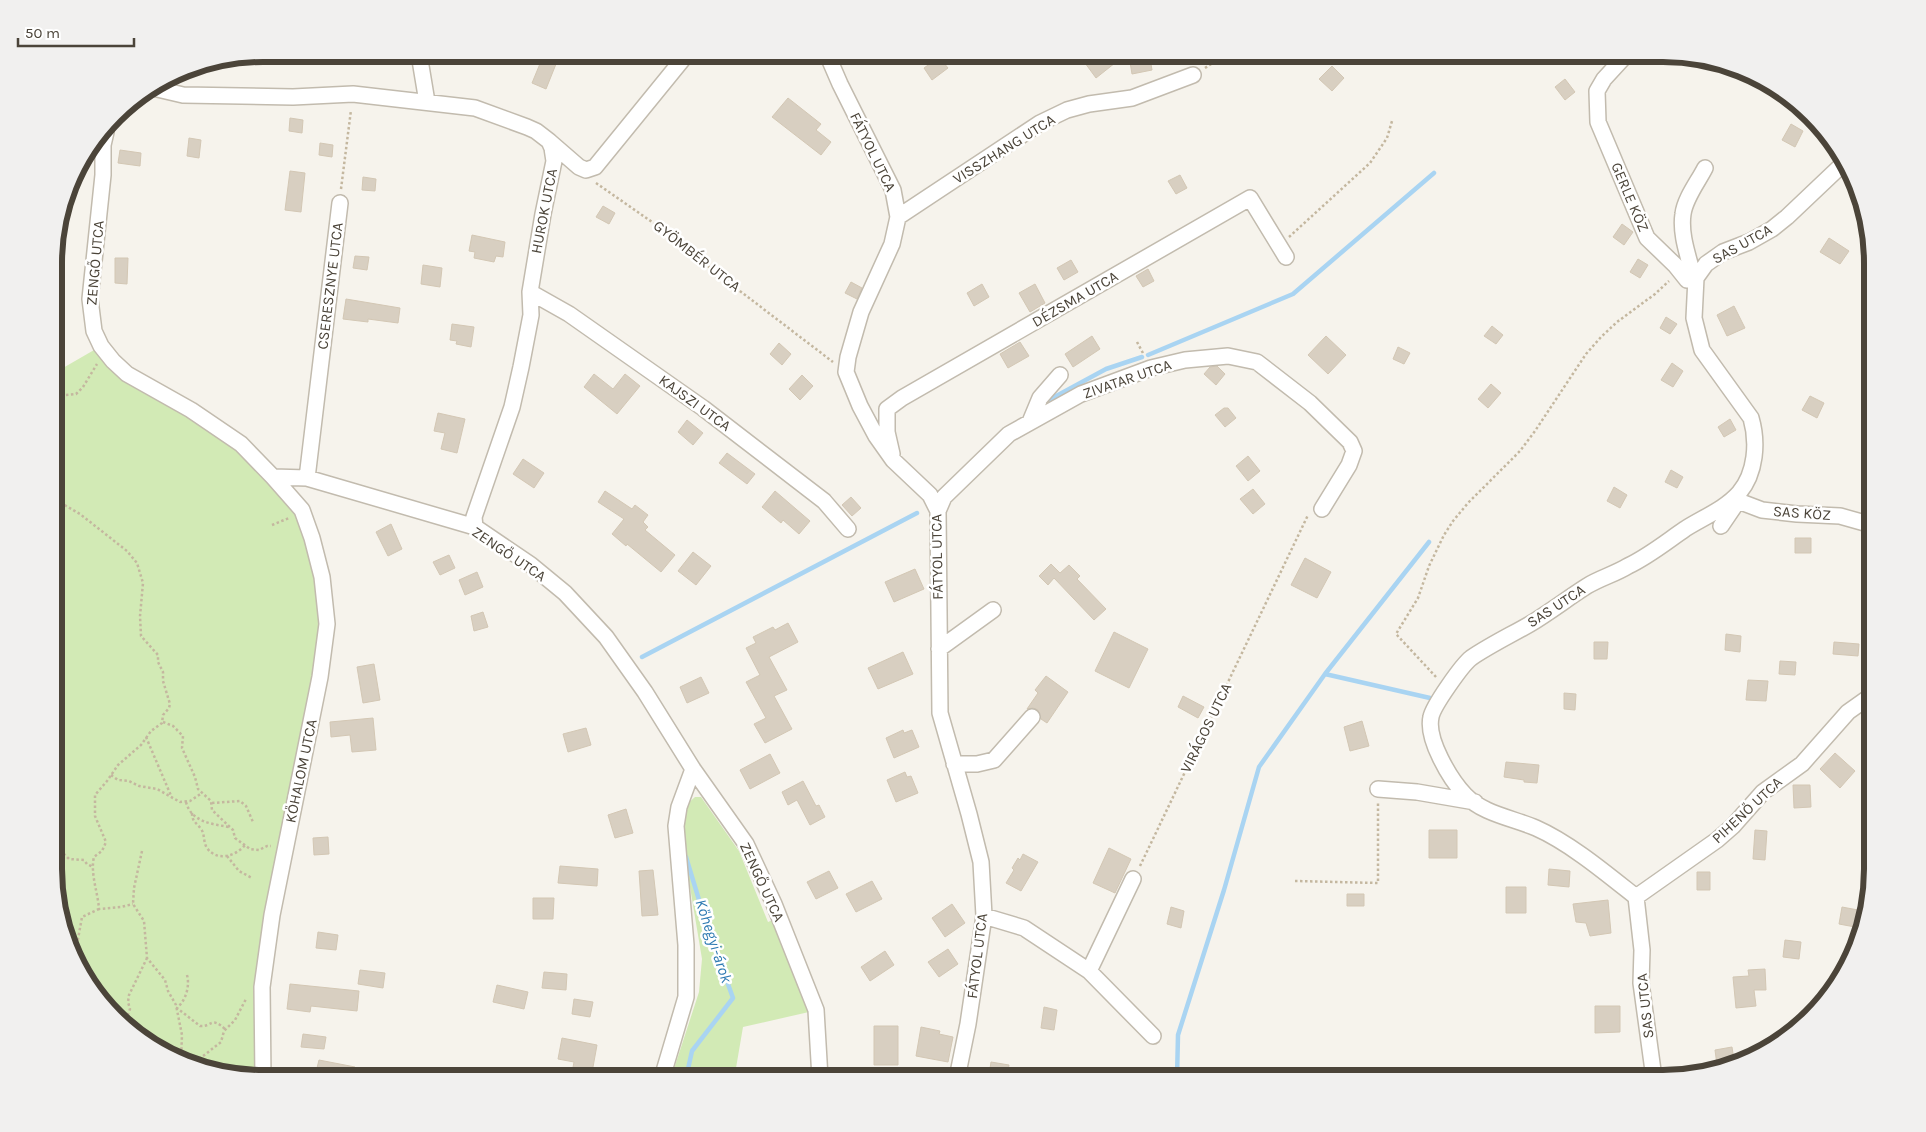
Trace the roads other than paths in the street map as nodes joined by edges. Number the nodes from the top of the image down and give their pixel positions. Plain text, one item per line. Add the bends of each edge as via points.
1 (420, 62) edge
2 (681, 62) edge
3 (830, 62) edge
4 (1620, 62) edge
5 (1193, 75) road end
6 (161, 90) edge
7 (426, 102) junction
8 (549, 142) junction
9 (102, 144) edge
10 (1839, 167) edge
11 (1705, 168) dead end
12 (340, 203) road end
13 (898, 217) junction
14 (1286, 257) dead end
15 (1696, 278) junction
16 (530, 292) junction
17 (1060, 375) dead end
18 (1030, 422) junction
19 (894, 460) junction
20 (273, 477) junction
21 (307, 478) junction
22 (1735, 500) junction
23 (1316, 510) road end
24 (938, 511) junction
25 (1863, 522) edge
26 (1721, 526) dead end
27 (474, 527) junction
28 (848, 529) dead end
29 (993, 610) dead end
30 (939, 650) junction
31 (1863, 701) edge
32 (1032, 717) dead end
33 (954, 764) junction
34 (692, 769) junction
35 (1378, 789) road end
36 (1475, 802) junction
37 (1134, 879) road end
38 (1636, 897) junction
39 (984, 916) junction
40 (1089, 972) junction
41 (1153, 1036) dead end
42 (263, 1070) edge
43 (664, 1070) edge
44 (820, 1070) edge
45 (959, 1070) edge
46 (1653, 1070) edge

1 - 7 street
2 - 8 street via 599,163 586,170 578,167
3 - 13 street, FÁTYOL UTCA via 893,190
4 - 15 street, GERLE KÖZ via 1597,92 1598,122 1647,238 1687,280
5 - 13 street, VISSZHANG UTCA via 1132,98 1067,110 1040,123
6 - 7 street via 183,96 353,94
7 - 8 street via 482,110 536,131
8 - 16 street, HUROK UTCA via 554,161
9 - 20 street, ZENGŐ UTCA via 103,175 90,299 94,331 101,346 127,374 191,410 241,444
10 - 15 street, SAS UTCA via 1772,229 1723,252 1706,264
11 - 15 street via 1686,204 1683,233
12 - 21 street, CSERESZNYE UTCA
13 - 19 street, FÁTYOL UTCA via 892,244 861,312 846,372 876,436
14 - 19 street, DÉZSMA UTCA via 1250,198 887,409 887,432
15 - 22 street, SAS UTCA via 1694,318 1702,350 1751,418 1753,426 1752,465
16 - 27 street, HUROK UTCA via 531,314 512,407 474,517
16 - 28 street, KAJSZI UTCA via 569,314 703,408 824,501
17 - 18 street via 1040,398
18 - 23 street, ZIVATAR UTCA via 1081,394 1151,368 1185,360 1228,356 1257,362 1298,393 1350,442 1354,452 1349,465
18 - 24 street, ZIVATAR UTCA via 1009,434 944,497
19 - 24 street, FÁTYOL UTCA via 930,495
20 - 21 street, ZENGŐ UTCA
20 - 42 street, KŐHALOM UTCA via 302,510 322,577 327,624 301,778 272,915 262,987
21 - 27 street, ZENGŐ UTCA
22 - 25 street, SAS KÖZ via 1762,510 1840,516
22 - 26 street
22 - 36 street, SAS UTCA via 1628,567 1588,585 1531,624 1470,659 1453,678 1431,716 1430,735 1451,776
24 - 30 street, FÁTYOL UTCA
27 - 34 street, ZENGŐ UTCA via 565,592 606,637 645,692
29 - 30 street
30 - 33 street, FÁTYOL UTCA via 940,713
31 - 38 street, PIHENŐ UTCA via 1848,712 1802,764 1763,792 1717,840
32 - 33 street via 994,760
33 - 39 street, FÁTYOL UTCA via 981,862
34 - 43 street via 679,806 676,826 686,945 686,997
34 - 44 street, ZENGŐ UTCA via 746,844 777,913 816,1010
35 - 36 street
36 - 38 street, SAS UTCA via 1562,842
37 - 40 street
38 - 46 street, SAS UTCA via 1642,950 1641,983
39 - 40 street via 1024,928
39 - 45 street, FÁTYOL UTCA
40 - 41 street

